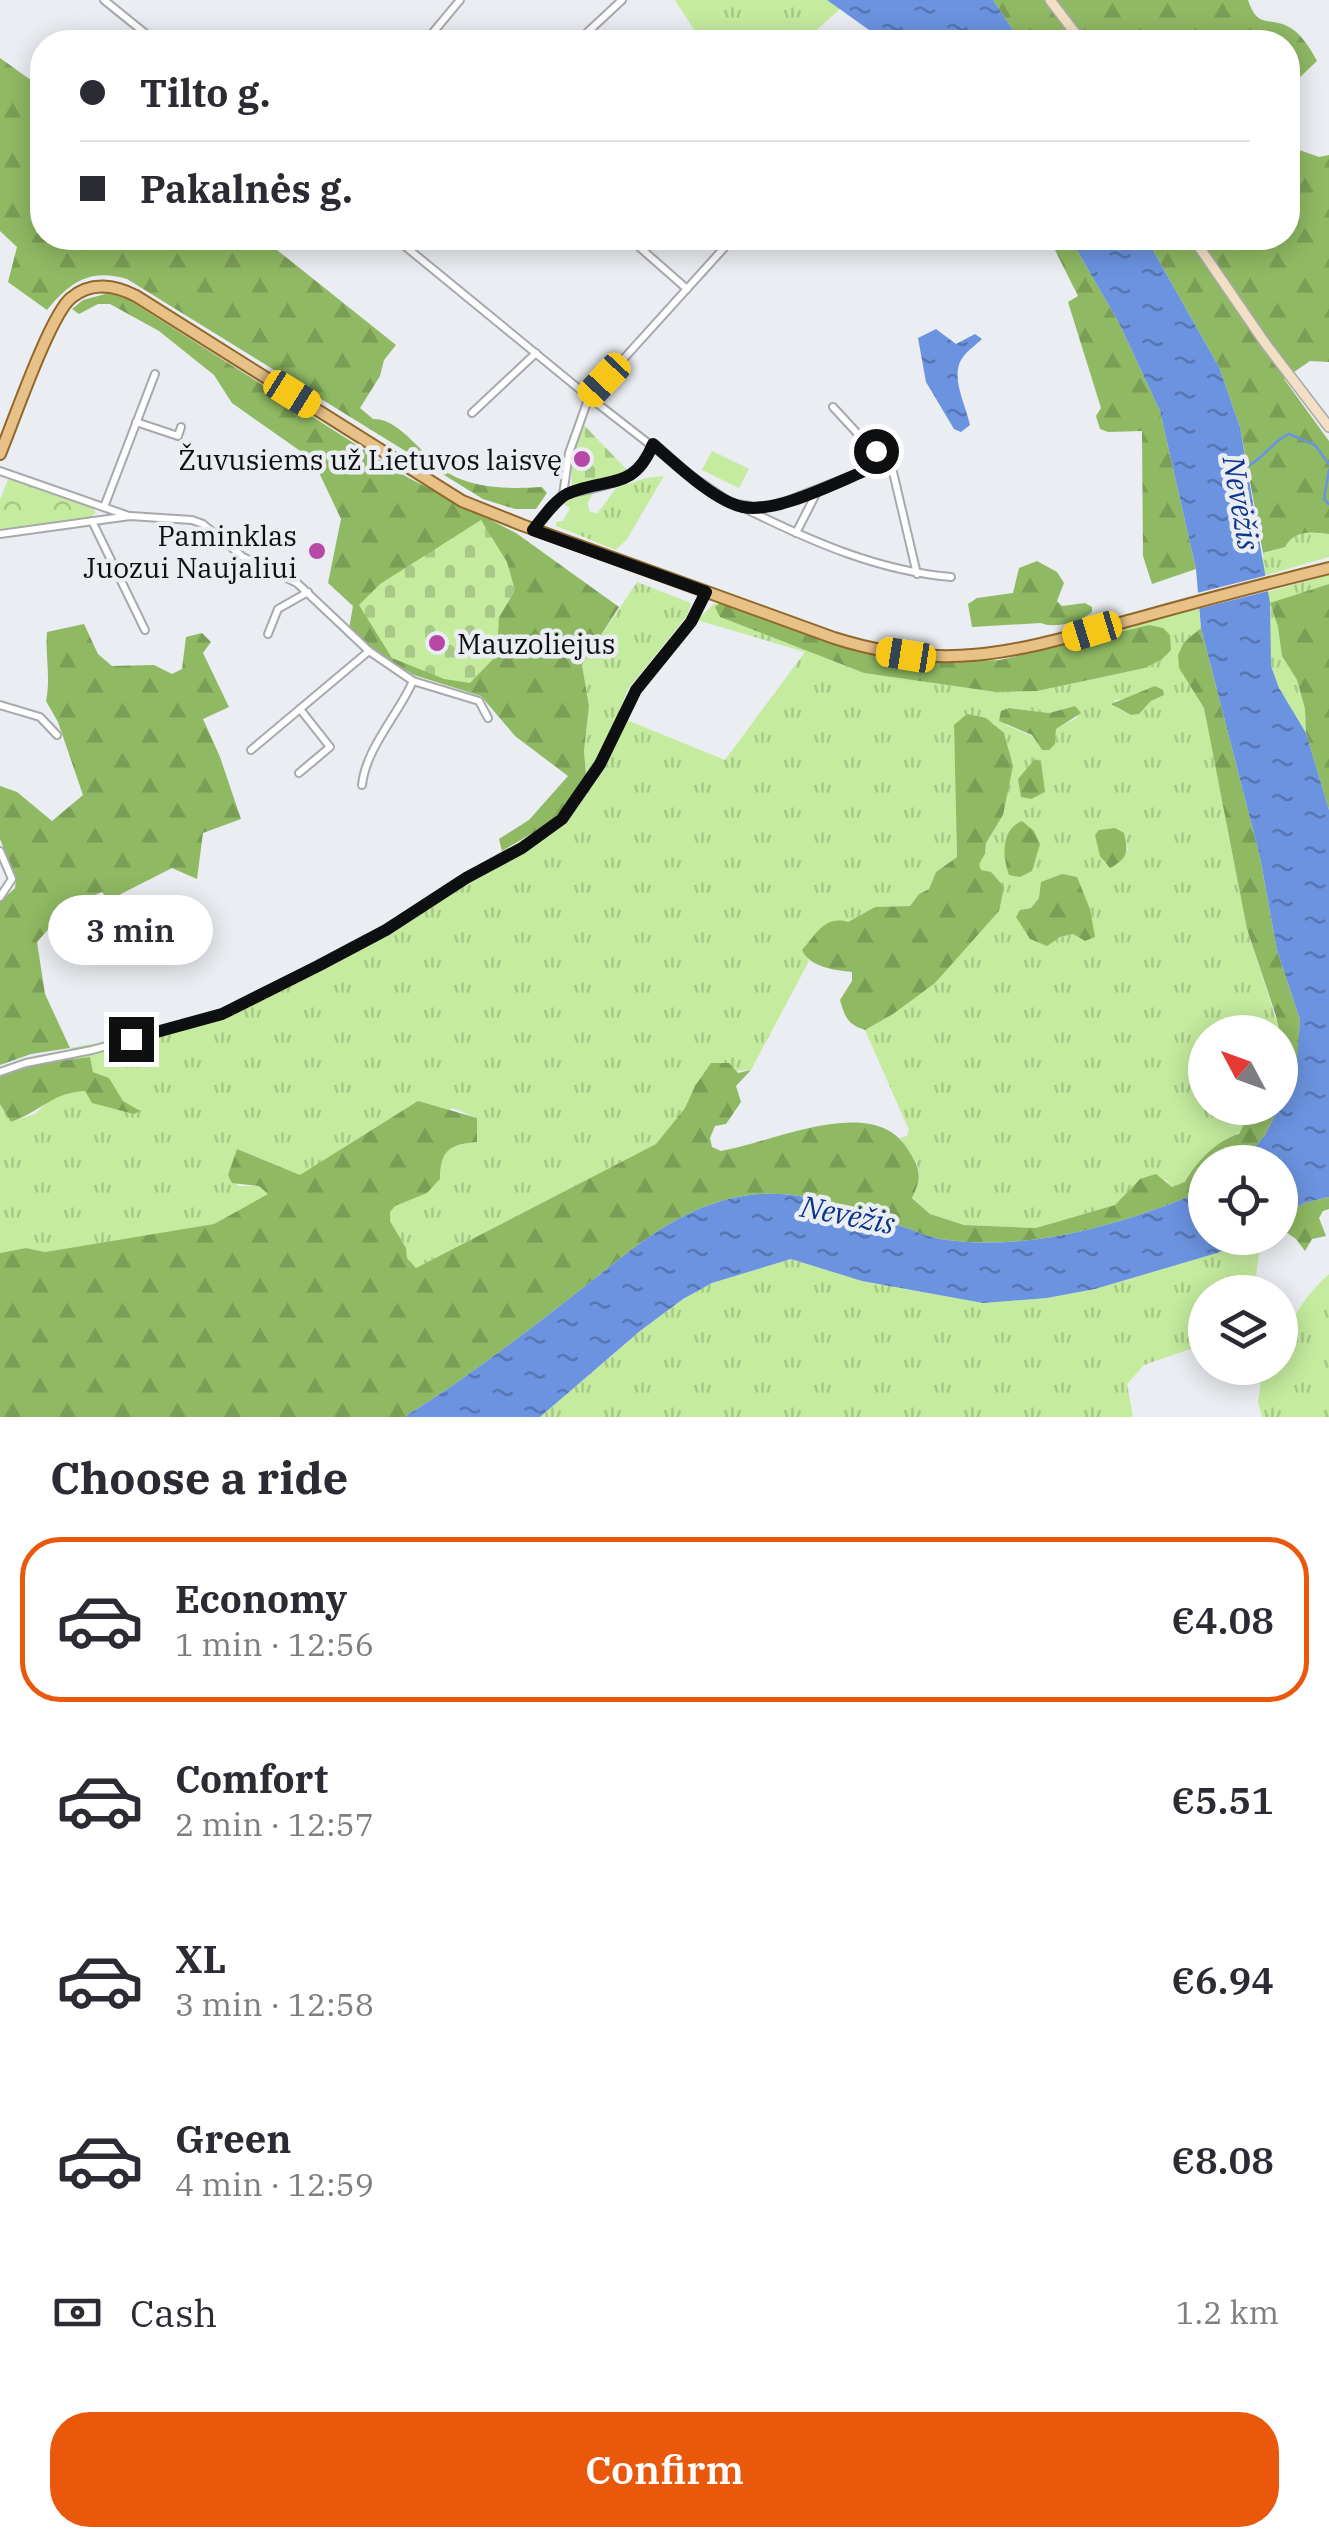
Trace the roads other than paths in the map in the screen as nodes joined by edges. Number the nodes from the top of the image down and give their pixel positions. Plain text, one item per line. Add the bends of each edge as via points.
1 (104, 0) edge
2 (460, 0) edge
3 (622, 0) edge
4 (1050, 0) edge
5 (141, 30) edge
6 (436, 30) edge
7 (590, 30) edge
8 (1075, 30) edge
9 (410, 250) edge
10 (643, 250) edge
11 (722, 250) edge
12 (1200, 250) edge
13 (687, 289) junction
14 (536, 353) junction
15 (155, 374) dead end
16 (590, 396) junction
17 (833, 407) dead end
18 (472, 413) dead end
19 (136, 422) junction
20 (180, 426) dead end
21 (1329, 426) edge
22 (653, 444) junction
23 (0, 454) edge
24 (884, 460) junction
25 (0, 471) edge
26 (819, 488) junction
27 (563, 495) junction
28 (104, 507) junction
29 (743, 507) junction
30 (130, 516) junction
31 (92, 521) junction
32 (533, 530) junction
33 (0, 534) edge
34 (796, 534) junction
35 (1329, 568) edge
36 (918, 574) junction
37 (951, 576) dead end
38 (308, 592) junction
39 (706, 592) junction
40 (145, 630) dead end
41 (268, 634) dead end
42 (368, 651) junction
43 (414, 681) junction
44 (0, 707) edge
45 (300, 709) junction
46 (488, 718) dead end
47 (58, 736) dead end
48 (251, 750) dead end
49 (299, 773) dead end
50 (362, 785) dead end
51 (0, 851) edge
52 (0, 897) edge
53 (0, 1072) edge

1 - 5 street
2 - 6 street
3 - 7 street
4 - 8 main road
9 - 14 street
10 - 13 street
11 - 13 street
12 - 21 main road
13 - 16 street
14 - 16 street
14 - 18 street
15 - 19 street
16 - 22 street
16 - 27 street via 572,441
17 - 24 street
19 - 20 street via 178,436
19 - 28 street
22 - 27 street via 632,476
22 - 29 street
23 - 32 main road via 63,306 87,289 112,286 447,492
24 - 26 street
24 - 36 street via 893,472
25 - 28 street
26 - 29 street via 780,504
26 - 34 street
27 - 32 street
28 - 30 street
29 - 34 street
30 - 31 street
30 - 38 street via 203,524 243,557
31 - 33 street
31 - 40 street
32 - 39 main road
34 - 36 street
35 - 39 main road via 973,657 856,645
36 - 37 street
38 - 41 street via 278,609
38 - 42 street
39 - 53 street via 691,622 636,690 600,764 562,819 522,848 386,930 222,1014
42 - 43 street
42 - 45 street
43 - 46 street via 479,701
43 - 50 street via 369,758
44 - 47 street via 40,718
45 - 48 street
45 - 49 street via 330,747
51 - 52 street via 12,880

